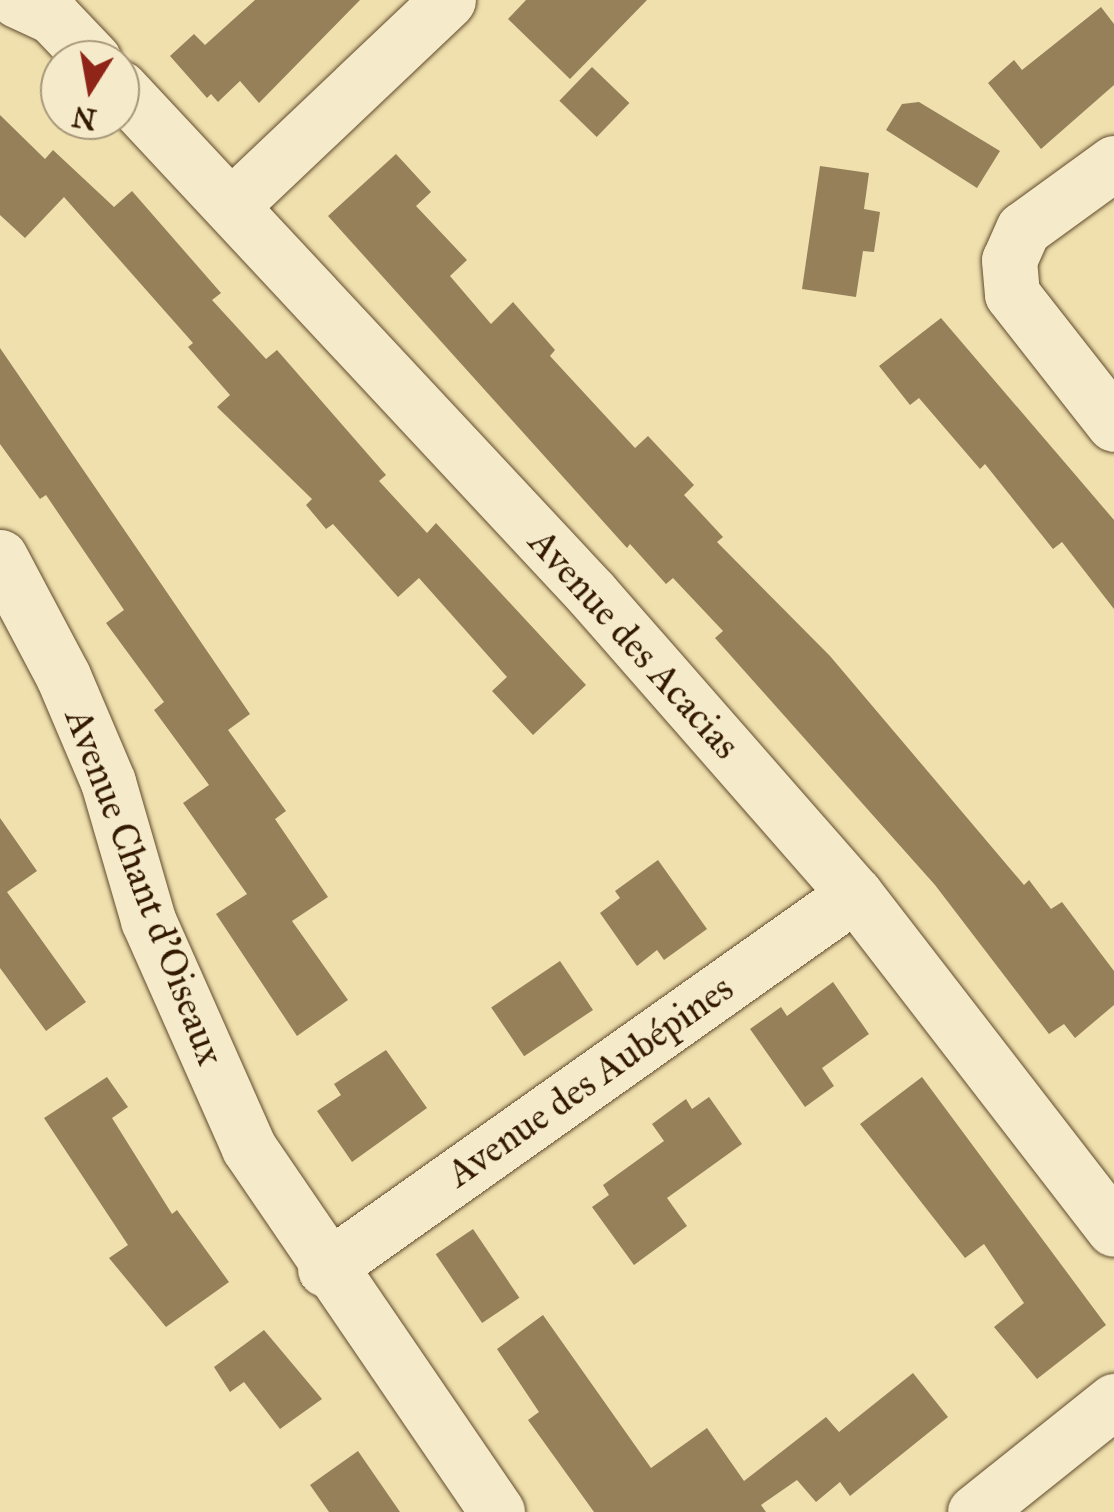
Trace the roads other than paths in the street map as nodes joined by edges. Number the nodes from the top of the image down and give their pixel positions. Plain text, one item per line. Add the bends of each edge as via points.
1 (14, 0) edge
2 (448, 0) edge
3 (0, 3) edge
4 (75, 40) edge
5 (140, 109) edge
6 (1114, 163) edge
7 (231, 206) junction
8 (1114, 424) edge
9 (0, 557) edge
10 (854, 894) junction
11 (1114, 1229) edge
12 (325, 1269) junction
13 (1114, 1401) edge
14 (497, 1512) edge
15 (975, 1512) edge

1 - 3 street
1 - 4 street via 53,17
2 - 7 street
5 - 7 street, Avenue des Acacias
6 - 8 street via 1024,229 1008,260 1012,294
7 - 10 street, Avenue des Acacias via 592,594
9 - 12 street, Avenue Chant d'Oiseaux via 63,676 108,782 148,920 198,1038 249,1148
10 - 11 street, Avenue des Acacias
10 - 12 street, Avenue des Aubépines
12 - 14 street, Avenue Chant d'Oiseaux
13 - 15 street

